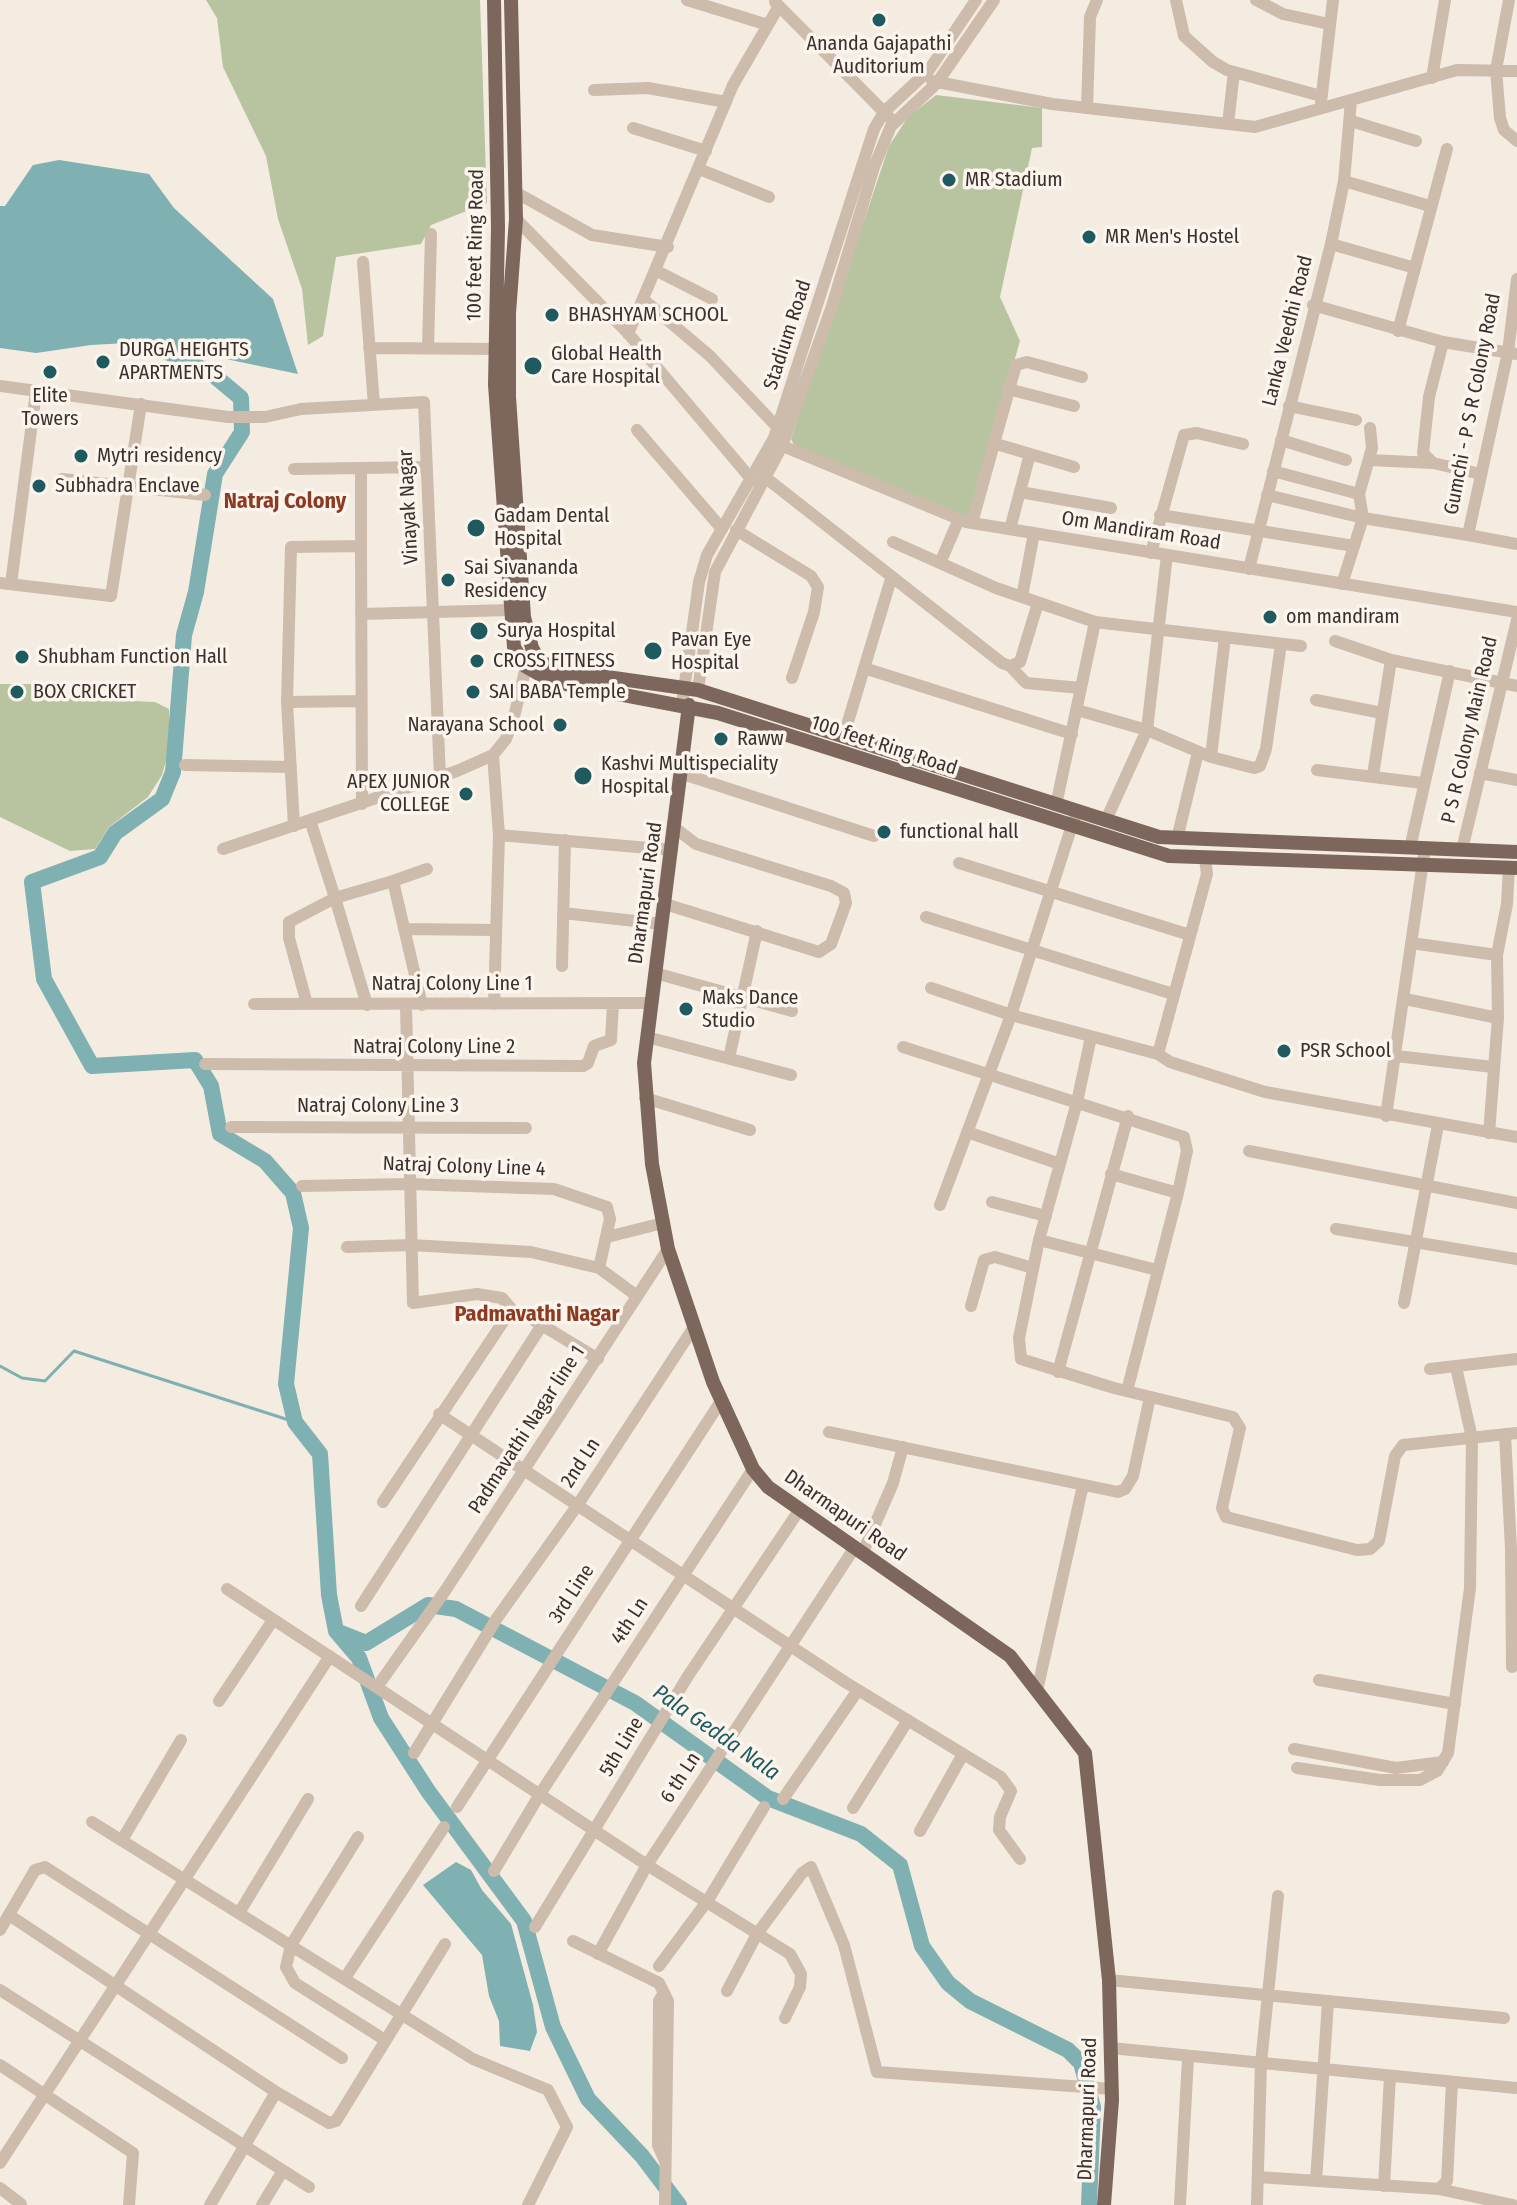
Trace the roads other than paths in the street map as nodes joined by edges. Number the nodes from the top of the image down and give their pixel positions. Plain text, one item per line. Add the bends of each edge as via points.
1 (494, 0) edge
2 (511, 0) edge
3 (687, 0) edge
4 (976, 0) edge
5 (994, 0) edge
6 (1097, 0) edge
7 (1175, 0) edge
8 (1256, 0) edge
9 (1333, 0) edge
10 (1445, 0) edge
11 (1509, 0) edge
12 (776, 3) edge
13 (1329, 24) junction
14 (768, 25) junction
15 (1496, 70) junction
16 (1517, 71) edge
17 (1234, 72) junction
18 (922, 77) junction
19 (1432, 78) junction
20 (937, 83) junction
21 (594, 90) dead end
22 (1351, 101) junction
23 (726, 102) junction
24 (1321, 102) junction
25 (1087, 108) junction
26 (884, 112) junction
27 (1351, 121) junction
28 (894, 123) junction
29 (1228, 124) junction
30 (633, 128) dead end
31 (1416, 141) dead end
32 (1517, 141) edge
33 (1447, 149) dead end
34 (706, 151) junction
35 (699, 169) junction
36 (1344, 181) junction
37 (515, 192) junction
38 (769, 197) dead end
39 (1430, 206) junction
40 (516, 219) junction
41 (431, 234) dead end
42 (1331, 244) junction
43 (668, 247) junction
44 (363, 262) dead end
45 (1415, 268) junction
46 (657, 271) junction
47 (1517, 281) edge
48 (712, 299) dead end
49 (644, 300) junction
50 (1313, 305) junction
51 (1398, 331) junction
52 (628, 334) junction
53 (1443, 342) junction
54 (369, 348) junction
55 (428, 348) junction
56 (502, 349) junction
57 (1512, 353) edge
58 (1082, 377) dead end
59 (0, 386) edge
60 (1008, 389) junction
61 (36, 392) junction
62 (141, 404) junction
63 (374, 405) junction
64 (1074, 406) dead end
65 (1289, 406) junction
66 (1356, 420) dead end
67 (778, 428) junction
68 (1370, 428) dead end
69 (637, 430) dead end
70 (1281, 440) junction
71 (993, 443) junction
72 (778, 444) junction
73 (1243, 444) dead end
74 (1030, 454) junction
75 (1346, 460) dead end
76 (1369, 460) junction
77 (1433, 463) junction
78 (427, 467) junction
79 (1074, 467) dead end
80 (361, 468) junction
81 (294, 469) dead end
82 (1273, 471) junction
83 (1481, 474) junction
84 (62, 479) dead end
85 (759, 479) junction
86 (126, 487) junction
87 (1020, 492) junction
88 (1359, 494) junction
89 (205, 495) dead end
90 (1267, 495) junction
91 (1111, 508) dead end
92 (1160, 515) junction
93 (1363, 518) junction
94 (965, 521) junction
95 (722, 529) junction
96 (1010, 529) junction
97 (736, 530) junction
98 (1259, 531) junction
99 (1034, 533) junction
100 (1468, 535) junction
101 (893, 542) dead end
102 (1517, 544) edge
103 (361, 546) junction
104 (1354, 546) junction
105 (1151, 553) junction
106 (1167, 555) junction
107 (940, 563) junction
108 (1249, 569) junction
109 (891, 579) junction
110 (6, 584) edge
111 (1342, 584) junction
112 (1022, 597) junction
113 (1038, 603) junction
114 (511, 610) junction
115 (434, 611) junction
116 (1517, 612) edge
117 (361, 614) junction
118 (1517, 620) edge
119 (1095, 622) junction
120 (1158, 628) junction
121 (1225, 637) junction
122 (1335, 641) dead end
123 (1281, 644) junction
124 (1301, 646) dead end
125 (532, 648) junction
126 (1391, 660) junction
127 (525, 666) junction
128 (1010, 666) junction
129 (864, 668) junction
130 (1450, 671) junction
131 (792, 678) dead end
132 (1501, 683) junction
133 (1517, 686) edge
134 (1081, 688) junction
135 (691, 689) junction
136 (1316, 700) dead end
137 (361, 701) junction
138 (287, 702) junction
139 (689, 706) junction
140 (1077, 710) junction
141 (1382, 713) junction
142 (1147, 730) junction
143 (1072, 734) junction
144 (844, 735) junction
145 (1198, 752) junction
146 (493, 755) junction
147 (1211, 757) junction
148 (185, 765) dead end
149 (291, 767) junction
150 (1317, 770) dead end
151 (1480, 773) junction
152 (683, 774) junction
153 (1373, 775) junction
154 (440, 777) junction
155 (1517, 780) edge
156 (1422, 783) junction
157 (362, 804) junction
158 (1056, 805) junction
159 (310, 820) junction
160 (1074, 820) junction
161 (1106, 820) junction
162 (294, 826) junction
163 (675, 828) junction
164 (499, 835) junction
165 (874, 836) dead end
166 (1177, 839) junction
167 (565, 840) junction
168 (1418, 848) junction
169 (223, 849) dead end
170 (672, 850) junction
171 (1462, 850) junction
172 (1517, 852) edge
173 (1205, 858) junction
174 (959, 863) dead end
175 (1422, 864) junction
176 (1513, 868) edge
177 (427, 869) dead end
178 (393, 881) junction
179 (1052, 889) junction
180 (335, 898) junction
181 (665, 904) junction
182 (563, 913) junction
183 (926, 917) dead end
184 (662, 924) junction
185 (404, 929) junction
186 (496, 930) junction
187 (757, 931) junction
188 (1190, 935) junction
189 (1411, 943) junction
190 (1032, 950) junction
191 (1497, 955) junction
192 (562, 966) dead end
193 (655, 973) junction
194 (931, 988) dead end
195 (1173, 994) junction
196 (741, 995) junction
197 (1405, 999) junction
198 (650, 1003) junction
199 (254, 1004) dead end
200 (307, 1004) junction
201 (494, 1004) junction
202 (613, 1004) junction
203 (367, 1005) junction
204 (406, 1005) junction
205 (422, 1005) junction
206 (792, 1011) dead end
207 (1011, 1015) junction
208 (1498, 1018) junction
209 (647, 1037) junction
210 (1091, 1037) junction
211 (903, 1047) dead end
212 (1158, 1054) junction
213 (1396, 1056) junction
214 (729, 1058) junction
215 (205, 1064) dead end
216 (1493, 1067) junction
217 (406, 1068) junction
218 (989, 1072) junction
219 (791, 1075) dead end
220 (645, 1098) junction
221 (1077, 1102) junction
222 (1128, 1116) junction
223 (1386, 1116) junction
224 (408, 1125) junction
225 (1438, 1125) junction
226 (231, 1127) dead end
227 (526, 1128) dead end
228 (750, 1130) dead end
229 (967, 1132) junction
230 (1489, 1133) junction
231 (1517, 1137) edge
232 (1249, 1151) dead end
233 (1060, 1164) junction
234 (1111, 1174) junction
235 (410, 1184) junction
236 (302, 1186) dead end
237 (1424, 1187) junction
238 (1178, 1193) junction
239 (992, 1202) dead end
240 (1517, 1203) edge
241 (940, 1205) dead end
242 (1046, 1216) junction
243 (663, 1223) junction
244 (1336, 1229) dead end
245 (607, 1237) junction
246 (1039, 1240) junction
247 (1414, 1240) junction
248 (411, 1245) junction
249 (347, 1247) dead end
250 (668, 1249) junction
251 (1089, 1254) junction
252 (1517, 1259) edge
253 (599, 1268) junction
254 (1033, 1268) junction
255 (1157, 1270) junction
256 (637, 1296) junction
257 (1404, 1303) dead end
258 (971, 1306) dead end
259 (513, 1311) junction
260 (542, 1325) junction
261 (694, 1327) junction
262 (598, 1359) junction
263 (1517, 1359) edge
264 (1456, 1367) junction
265 (1430, 1369) dead end
266 (1058, 1372) junction
267 (1127, 1391) junction
268 (1150, 1397) junction
269 (721, 1401) junction
270 (439, 1414) junction
271 (829, 1432) dead end
272 (1511, 1434) edge
273 (472, 1435) junction
274 (1472, 1438) junction
275 (903, 1447) junction
276 (525, 1468) junction
277 (753, 1469) junction
278 (1083, 1485) junction
279 (383, 1502) dead end
280 (577, 1506) junction
281 (800, 1509) junction
282 (630, 1542) junction
283 (859, 1550) junction
284 (683, 1576) junction
285 (227, 1589) dead end
286 (361, 1606) dead end
287 (733, 1608) junction
288 (273, 1620) junction
289 (790, 1646) junction
290 (330, 1656) junction
291 (1512, 1667) dead end
292 (1319, 1680) dead end
293 (377, 1687) junction
294 (858, 1690) junction
295 (1037, 1691) junction
296 (219, 1701) dead end
297 (1455, 1704) junction
298 (908, 1720) junction
299 (432, 1723) junction
300 (181, 1740) dead end
301 (1294, 1749) dead end
302 (414, 1753) dead end
303 (963, 1754) junction
304 (487, 1761) junction
305 (1443, 1762) junction
306 (1297, 1768) dead end
307 (540, 1794) junction
308 (308, 1799) dead end
309 (783, 1799) dead end
310 (457, 1807) dead end
311 (764, 1807) dead end
312 (853, 1808) dead end
313 (92, 1822) dead end
314 (444, 1827) dead end
315 (595, 1831) junction
316 (920, 1831) dead end
317 (358, 1837) dead end
318 (122, 1840) junction
319 (1020, 1859) dead end
320 (647, 1865) junction
321 (494, 1871) dead end
322 (182, 1878) junction
323 (1278, 1896) dead end
324 (708, 1900) junction
325 (239, 1913) junction
326 (9, 1915) junction
327 (535, 1927) dead end
328 (0, 1930) edge
329 (149, 1933) junction
330 (757, 1934) junction
331 (573, 1941) dead end
332 (445, 1944) dead end
333 (291, 1945) junction
334 (598, 1954) junction
335 (659, 1966) dead end
336 (345, 1978) junction
337 (1109, 1980) junction
338 (115, 1988) junction
339 (0, 1990) edge
340 (727, 1991) dead end
341 (1267, 1996) junction
342 (1328, 2002) junction
343 (401, 2014) junction
344 (785, 2018) dead end
345 (1504, 2018) dead end
346 (385, 2040) junction
347 (79, 2041) junction
348 (1111, 2048) junction
349 (342, 2058) dead end
350 (1188, 2058) junction
351 (1261, 2063) junction
352 (0, 2065) edge
353 (1321, 2071) junction
354 (1390, 2076) junction
355 (1452, 2082) junction
356 (1516, 2088) edge
357 (1112, 2089) junction
358 (276, 2092) junction
359 (45, 2093) junction
360 (241, 2147) junction
361 (0, 2163) edge
362 (282, 2172) junction
363 (1258, 2177) junction
364 (1316, 2181) junction
365 (1384, 2186) junction
366 (309, 2187) dead end
367 (0, 2188) edge
368 (1439, 2189) junction
369 (665, 2201) edge
370 (21, 2204) edge
371 (129, 2205) edge
372 (210, 2205) edge
373 (262, 2205) edge
374 (528, 2205) edge
375 (1104, 2205) edge
376 (1180, 2205) edge
377 (1257, 2205) edge
378 (1513, 2205) edge

1 - 56 main road, 100 feet Ring Road
2 - 37 main road, 100 feet Ring Road
3 - 14 street
4 - 18 street, Stadium Road
5 - 20 street, Stadium Road
6 - 25 street via 1090,17
7 - 17 street via 1184,36
8 - 13 street via 1283,14
9 - 13 street
10 - 19 street
11 - 15 street
12 - 14 street
12 - 26 street
13 - 24 street
14 - 23 street
15 - 16 street
15 - 19 street via 1457,70
15 - 32 street via 1500,118
17 - 24 street
17 - 29 street
18 - 20 street
18 - 26 street, Stadium Road
19 - 22 street
20 - 25 street
20 - 28 street, Stadium Road
21 - 23 street via 648,88
22 - 24 street
22 - 27 street, Lanka Veedhi Road
23 - 34 street
24 - 29 street via 1255,127
25 - 29 street
26 - 28 street
26 - 67 street, Stadium Road via 874,129
27 - 31 street
27 - 36 street, Lanka Veedhi Road
28 - 72 street, Stadium Road
30 - 34 street
33 - 39 street
34 - 35 street
35 - 38 street
35 - 43 street
36 - 39 street
36 - 42 street, Lanka Veedhi Road
37 - 40 main road, 100 feet Ring Road
37 - 43 street via 592,235
39 - 45 street
40 - 52 street
40 - 56 main road, 100 feet Ring Road
41 - 55 street
42 - 45 street
42 - 50 street, Lanka Veedhi Road
43 - 46 street
44 - 54 street
45 - 51 street
46 - 48 street
46 - 49 street
47 - 57 street, Gumchi - P S R Colony Road
49 - 52 street
49 - 67 street via 710,356
50 - 51 street
50 - 65 street, Lanka Veedhi Road
51 - 53 street
52 - 85 street
53 - 57 street
53 - 77 street via 1423,449
54 - 55 street
54 - 63 street
55 - 56 street
56 - 114 main road, 100 feet Ring Road
56 - 125 main road, 100 feet Ring Road via 524,617
57 - 83 street, Gumchi - P S R Colony Road
58 - 60 street via 1022,361
59 - 61 street
60 - 64 street
60 - 71 street
61 - 62 street
61 - 110 street
62 - 63 street via 228,417
62 - 86 street
63 - 78 street, Vinayak Nagar via 424,402
65 - 66 street
65 - 70 street, Lanka Veedhi Road
67 - 72 street, Stadium Road
68 - 76 street
69 - 95 street
70 - 75 street
70 - 82 street, Lanka Veedhi Road
71 - 74 street
71 - 94 street
72 - 85 street
72 - 94 street, Om Mandiram Road
73 - 92 street via 1184,435
74 - 79 street
74 - 87 street
76 - 77 street
76 - 88 street
77 - 83 street
78 - 80 street
78 - 115 street, Vinayak Nagar
80 - 81 street
80 - 103 street
82 - 88 street
82 - 90 street, Lanka Veedhi Road
83 - 100 street, Gumchi - P S R Colony Road
84 - 86 street
85 - 95 street
85 - 97 street
85 - 109 street
86 - 89 street
86 - 110 street via 111,596
87 - 91 street
87 - 96 street
88 - 93 street
90 - 93 street
90 - 98 street, Lanka Veedhi Road
92 - 98 street
92 - 105 street
93 - 100 street
93 - 104 street
94 - 96 street, Om Mandiram Road
94 - 107 street
95 - 135 street via 699,582
96 - 99 street, Om Mandiram Road
97 - 131 street via 811,576 818,587
97 - 135 street via 715,572
98 - 104 street
98 - 108 street, Lanka Veedhi Road
99 - 105 street, Om Mandiram Road
99 - 112 street
100 - 102 street, Gumchi - P S R Colony Road
101 - 107 street
103 - 117 street
103 - 138 street via 291,547
104 - 111 street
105 - 106 street, Om Mandiram Road
106 - 108 street, Om Mandiram Road
106 - 120 street
107 - 112 street
108 - 111 street, Om Mandiram Road
109 - 128 street
109 - 129 street
111 - 116 street, Om Mandiram Road
112 - 113 street
113 - 119 street
113 - 128 street via 1025,653
114 - 115 street
114 - 127 main road, 100 feet Ring Road via 514,647
115 - 117 street
115 - 154 street, Vinayak Nagar
117 - 137 street
118 - 132 street, P S R Colony Main Road
119 - 120 street
119 - 134 street
120 - 121 street
120 - 142 street
121 - 123 street
121 - 147 street
122 - 126 street
123 - 124 street
123 - 147 street via 1260,766 1247,768
125 - 127 street
125 - 135 main road, 100 feet Ring Road via 540,662 565,671
126 - 130 street
126 - 141 street
127 - 139 main road, 100 feet Ring Road via 566,684
127 - 146 street via 514,717
128 - 134 street via 1026,683
129 - 143 street
129 - 144 street
130 - 132 street
130 - 156 street
132 - 133 street
132 - 151 street, P S R Colony Main Road
134 - 140 street
135 - 139 main road, Dharmapuri Road
135 - 144 main road, 100 feet Ring Road
136 - 141 street
137 - 138 street
137 - 157 street
138 - 149 street
139 - 152 main road, Dharmapuri Road
139 - 160 main road, 100 feet Ring Road
140 - 142 street
140 - 143 street
141 - 153 street
142 - 145 street
142 - 161 street
143 - 158 street
144 - 158 main road, 100 feet Ring Road
145 - 147 street
145 - 166 street
146 - 154 street
146 - 164 street
148 - 149 street
149 - 162 street
150 - 153 street
151 - 155 street
151 - 171 street, P S R Colony Main Road
152 - 163 main road, Dharmapuri Road
152 - 165 street
153 - 156 street
154 - 157 street
156 - 168 street
157 - 159 street
158 - 160 main road, 100 feet Ring Road
159 - 162 street
159 - 180 street
160 - 161 main road, 100 feet Ring Road
160 - 173 main road, 100 feet Ring Road via 1169,856
160 - 179 street
161 - 166 main road, 100 feet Ring Road
162 - 169 street
163 - 170 main road, Dharmapuri Road
163 - 187 street via 696,844 844,893 844,908 824,951
164 - 167 street
164 - 186 street
166 - 168 main road, 100 feet Ring Road
167 - 170 street
167 - 182 street
168 - 171 main road, 100 feet Ring Road
168 - 175 street
170 - 181 main road, Dharmapuri Road
171 - 172 main road, 100 feet Ring Road
173 - 175 main road, 100 feet Ring Road
173 - 188 street via 1207,874
174 - 179 street
175 - 176 main road, 100 feet Ring Road
175 - 189 street
176 - 191 street
177 - 178 street
178 - 180 street
178 - 185 street
179 - 188 street
179 - 190 street
180 - 200 street via 289,922
180 - 203 street
181 - 184 main road, Dharmapuri Road
181 - 187 street
182 - 184 street
182 - 192 street
183 - 190 street
184 - 193 main road, Dharmapuri Road
185 - 186 street
185 - 205 street
186 - 201 street
187 - 196 street
188 - 195 street
189 - 191 street
189 - 197 street
190 - 195 street
190 - 207 street
191 - 208 street
193 - 196 street
193 - 198 main road, Dharmapuri Road
194 - 207 street
195 - 212 street
196 - 206 street
196 - 214 street
197 - 208 street
197 - 213 street
198 - 202 street, Natraj Colony Line 1
198 - 209 main road, Dharmapuri Road
199 - 200 street, Natraj Colony Line 1
200 - 203 street, Natraj Colony Line 1
201 - 202 street, Natraj Colony Line 1
201 - 205 street, Natraj Colony Line 1
202 - 217 street, Natraj Colony Line 2 via 611,1040 594,1046 583,1066
203 - 204 street, Natraj Colony Line 1
204 - 205 street, Natraj Colony Line 1
204 - 217 street
207 - 210 street
207 - 218 street
208 - 216 street
209 - 214 street
209 - 220 main road, Dharmapuri Road
210 - 212 street
210 - 221 street
211 - 218 street
212 - 223 street via 1265,1092
213 - 216 street
213 - 223 street
214 - 219 street
215 - 217 street, Natraj Colony Line 2
216 - 230 street
217 - 224 street
218 - 221 street
218 - 229 street
220 - 228 street
220 - 243 main road, Dharmapuri Road
221 - 222 street
221 - 233 street
222 - 234 street
222 - 238 street via 1184,1137 1187,1151
223 - 225 street
224 - 226 street, Natraj Colony Line 3
224 - 227 street, Natraj Colony Line 3
224 - 235 street
225 - 230 street
225 - 237 street
229 - 233 street
229 - 241 street
230 - 231 street
232 - 237 street
233 - 242 street
234 - 238 street
234 - 251 street
235 - 236 street, Natraj Colony Line 4
235 - 245 street, Natraj Colony Line 4 via 554,1189 604,1204 610,1219
235 - 248 street
237 - 240 street
237 - 247 street
238 - 255 street
239 - 242 street
242 - 246 street
243 - 245 street
243 - 250 main road, Dharmapuri Road
244 - 247 street
245 - 253 street, Natraj Colony Line 4
246 - 251 street
246 - 254 street
247 - 252 street
247 - 257 street
248 - 249 street
248 - 253 street via 499,1247
248 - 259 street via 413,1303 477,1294 502,1298
250 - 256 street, Padmavathi Nagar line 1
250 - 261 main road, Dharmapuri Road
251 - 255 street
251 - 266 street
253 - 256 street
254 - 258 street via 988,1257 981,1263
254 - 266 street via 1018,1355
255 - 267 street
256 - 262 street, Padmavathi Nagar line 1
259 - 260 street
259 - 270 street
260 - 262 street
260 - 273 street
261 - 269 main road, Dharmapuri Road
261 - 280 street, 2nd Ln
262 - 276 street, Padmavathi Nagar line 1
263 - 264 street
264 - 265 street
264 - 274 street
266 - 267 street
267 - 268 street
268 - 274 street via 1238,1420 1240,1432 1222,1508 1226,1517 1357,1550 1379,1541 1398,1450 1410,1443
268 - 278 street via 1133,1476 1125,1489
269 - 277 main road, Dharmapuri Road
269 - 282 street, 3rd Line
270 - 273 street
270 - 279 street
271 - 275 street
272 - 274 street
272 - 291 street
273 - 276 street
273 - 286 street
274 - 297 street via 1470,1588
275 - 278 street
275 - 283 street, 6 th Ln via 893,1483
276 - 280 street
276 - 293 street, Padmavathi Nagar line 1
277 - 281 main road, Dharmapuri Road
277 - 284 street, 4th Ln
278 - 295 street
280 - 282 street
280 - 299 street, 2nd Ln via 497,1618
281 - 283 main road, Dharmapuri Road
281 - 287 street, 5th Line
282 - 284 street
282 - 304 street, 3rd Line
283 - 289 street, 6 th Ln
283 - 295 main road, Dharmapuri Road via 1010,1656
284 - 287 street
284 - 307 street, 4th Ln
285 - 288 street
287 - 289 street
287 - 315 street, 5th Line
288 - 290 street
288 - 296 street
289 - 294 street
289 - 320 street, 6 th Ln
290 - 293 street
290 - 322 street
292 - 297 street
293 - 299 street
294 - 298 street
294 - 309 street
295 - 337 main road, Dharmapuri Road via 1085,1753
297 - 305 street via 1451,1745
298 - 303 street
298 - 312 street
299 - 302 street, 2nd Ln
299 - 304 street
300 - 318 street
301 - 305 street via 1396,1768
303 - 316 street
303 - 319 street via 1011,1787 999,1830
304 - 307 street
304 - 310 street, 3rd Line
305 - 306 street via 1420,1780
307 - 315 street
307 - 321 street, 4th Ln
308 - 325 street
311 - 324 street
313 - 318 street
314 - 336 street
315 - 320 street
315 - 327 street, 5th Line
317 - 333 street
318 - 322 street
320 - 324 street
320 - 334 street, 6 th Ln
322 - 325 street
322 - 329 street
323 - 341 street
324 - 330 street
324 - 335 street
325 - 333 street
326 - 328 street
326 - 329 street via 35,1870 45,1867
326 - 338 street
329 - 338 street
329 - 349 street
330 - 340 street
330 - 344 street via 799,1965 800,1987
330 - 357 street via 811,1867 844,1945 877,2072
331 - 334 street
332 - 343 street
333 - 336 street
333 - 346 street via 286,1960 289,1978
334 - 369 street via 659,1983 663,1994 658,2145 665,2161
336 - 343 street
337 - 341 street
337 - 348 main road, Dharmapuri Road
338 - 347 street
338 - 358 street
339 - 347 street
341 - 342 street
341 - 351 street
342 - 345 street
342 - 353 street
343 - 346 street
343 - 374 street via 486,2066 538,2084 554,2097 567,2127
346 - 358 street via 333,2122 324,2122
347 - 359 street
347 - 360 street
348 - 350 street
348 - 357 main road, Dharmapuri Road
350 - 351 street
350 - 376 street
351 - 353 street
351 - 363 street
352 - 359 street
353 - 354 street
353 - 364 street
354 - 355 street
354 - 365 street
355 - 356 street
355 - 368 street via 1447,2181
357 - 375 main road, Dharmapuri Road
358 - 360 street
359 - 361 street
359 - 371 street via 133,2153
360 - 362 street
360 - 372 street
362 - 366 street
362 - 373 street
363 - 364 street
363 - 377 street
364 - 365 street
365 - 368 street
367 - 370 street
368 - 378 street

